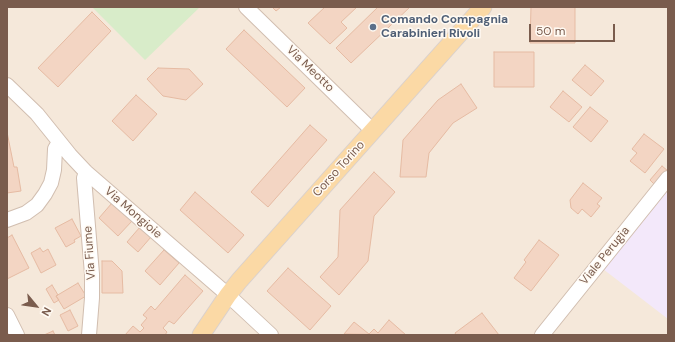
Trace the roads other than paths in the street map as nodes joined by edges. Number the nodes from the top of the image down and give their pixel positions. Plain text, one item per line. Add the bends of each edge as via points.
1 (246, 7) edge
2 (483, 7) edge
3 (7, 85) edge
4 (373, 131) junction
5 (59, 142) junction
6 (86, 172) junction
7 (668, 178) edge
8 (7, 220) edge
9 (228, 295) junction
10 (7, 315) edge
11 (268, 334) edge
12 (17, 335) edge
13 (89, 335) edge
14 (201, 335) edge
15 (542, 335) edge

1 - 4 street, Via Meotto
2 - 4 main road, Corso Torino
3 - 5 street, Via Mongioie via 37,114
4 - 9 main road, Corso Torino
5 - 6 street, Via Mongioie
5 - 8 street via 55,149 52,177 45,194 26,213
6 - 9 street, Via Mongioie
6 - 13 street, Via Fiume via 84,178 92,274
7 - 15 street, Viale Perugia
9 - 11 street, Via Mongioie
9 - 14 main road, Corso Torino
10 - 12 street

